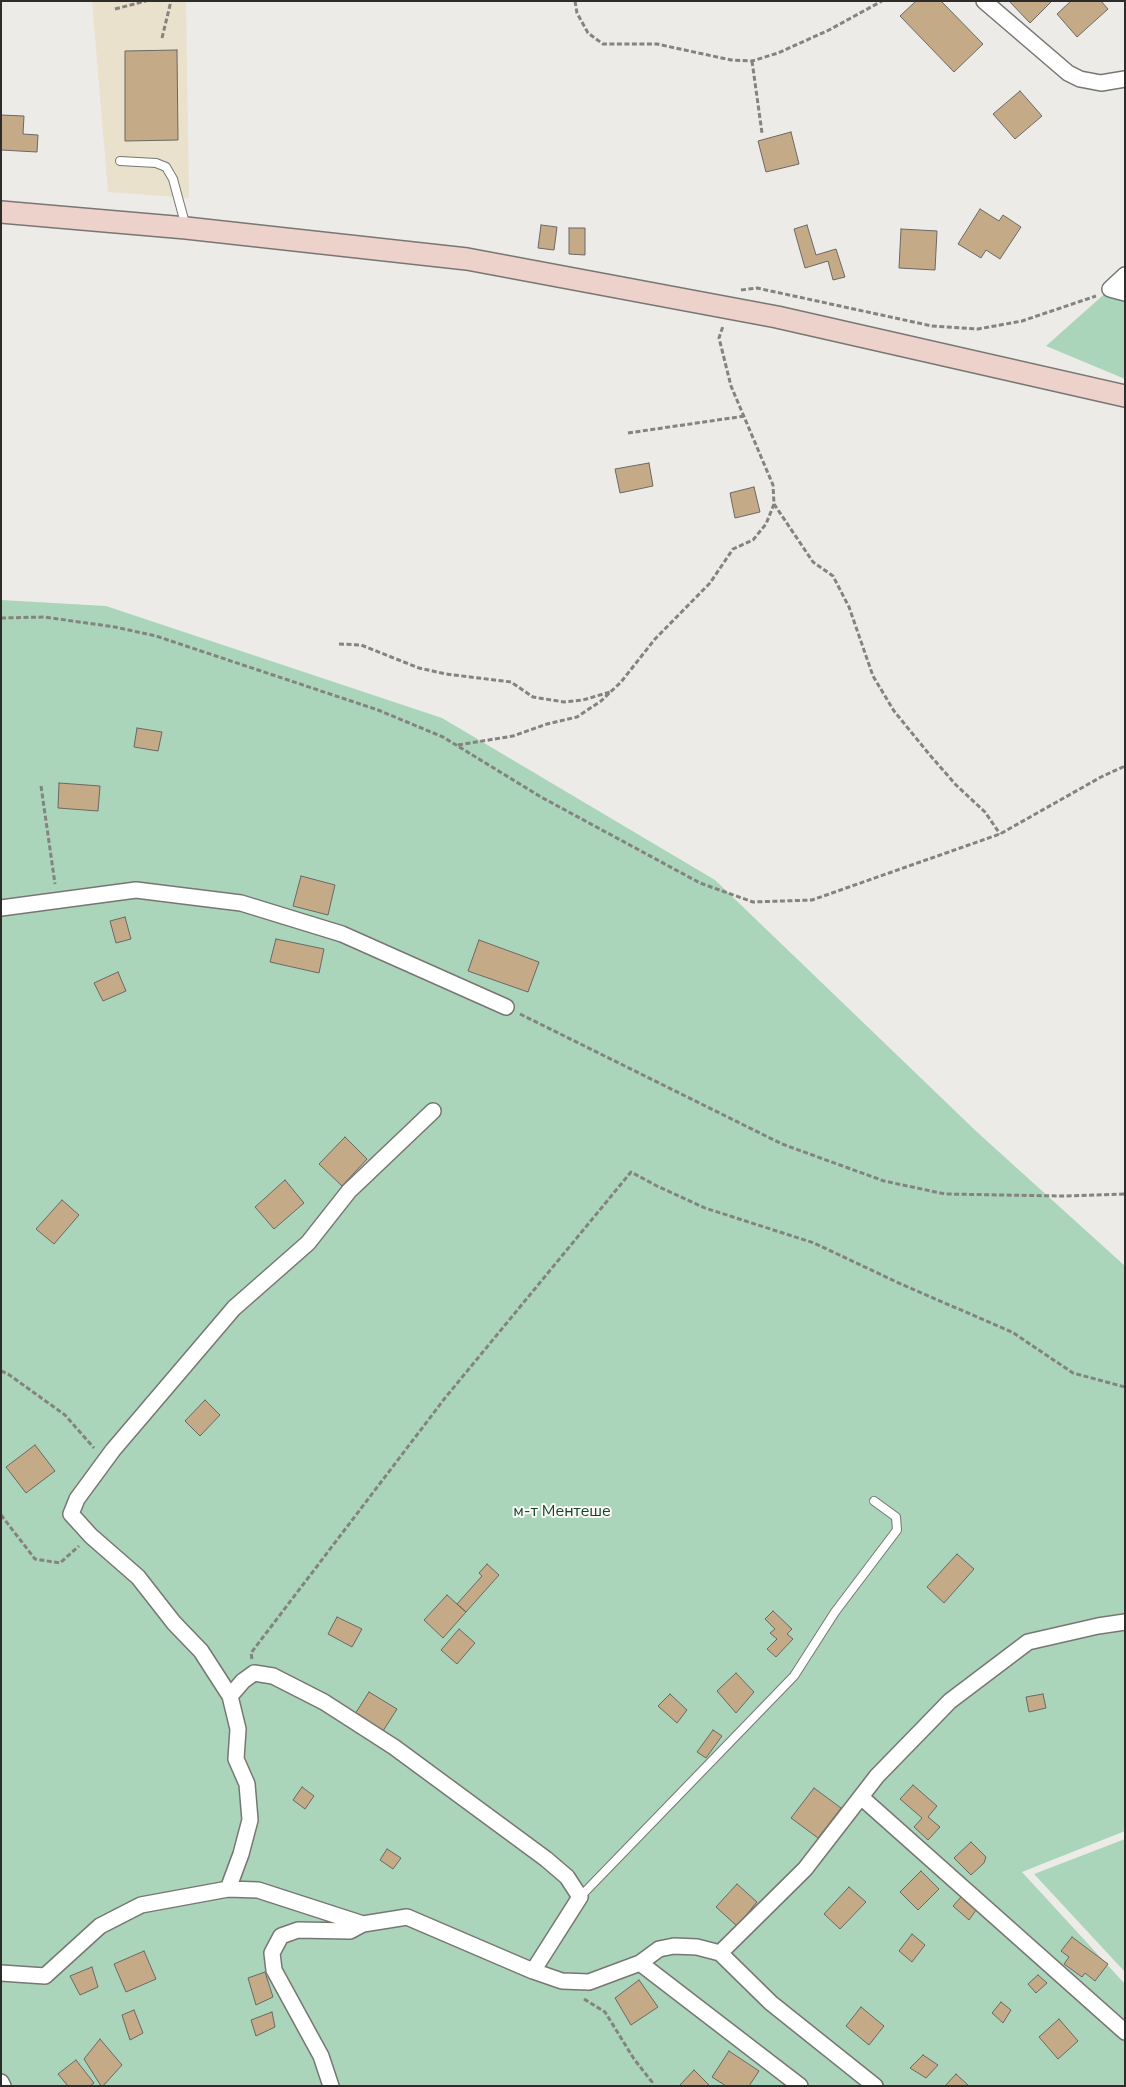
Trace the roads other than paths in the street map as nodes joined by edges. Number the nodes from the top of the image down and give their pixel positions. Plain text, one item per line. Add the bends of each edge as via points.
1 (984, 1) edge
2 (1125, 79) edge
3 (120, 161) dead end
4 (1, 212) edge
5 (186, 228) junction
6 (1125, 275) edge
7 (1125, 293) edge
8 (1125, 396) edge
9 (1, 908) edge
10 (506, 1007) road end
11 (432, 1111) dead end
12 (874, 1501) dead end
13 (1125, 1622) edge
14 (230, 1696) junction
15 (861, 1797) junction
16 (228, 1889) junction
17 (580, 1897) junction
18 (364, 1924) junction
19 (720, 1953) junction
20 (640, 1963) junction
21 (533, 1971) junction
22 (1, 1973) edge
23 (1125, 2032) edge
24 (1, 2082) edge
25 (3, 2086) edge
26 (331, 2086) edge
27 (800, 2086) edge
28 (875, 2086) edge

1 - 2 street via 1068,73 1101,83
3 - 5 lane via 156,162 166,167 173,179
4 - 5 main road
5 - 8 main road via 467,259 777,317
6 - 7 street via 1110,289
9 - 10 street via 136,890 241,903 342,934
11 - 14 street via 349,1191 308,1243 234,1308 113,1450 77,1499 71,1514 138,1577 201,1651
12 - 17 lane via 896,1517 897,1530 835,1612 794,1676
13 - 15 street via 1028,1642 950,1702 877,1776
14 - 16 street via 238,1729 236,1759 247,1784 250,1820
14 - 17 street via 254,1673 274,1676 324,1702 394,1747 546,1859 566,1877
15 - 19 street via 805,1869
15 - 23 street
16 - 18 street via 258,1890
16 - 22 street via 141,1905 100,1926 45,1976
17 - 21 street
18 - 21 street via 407,1917
18 - 26 street via 350,1931 298,1930 281,1936 272,1953 274,1970 321,2056
19 - 20 street via 674,1946 660,1949
19 - 28 street via 772,2003
20 - 21 street via 589,1982 562,1981
20 - 27 street
24 - 25 street

